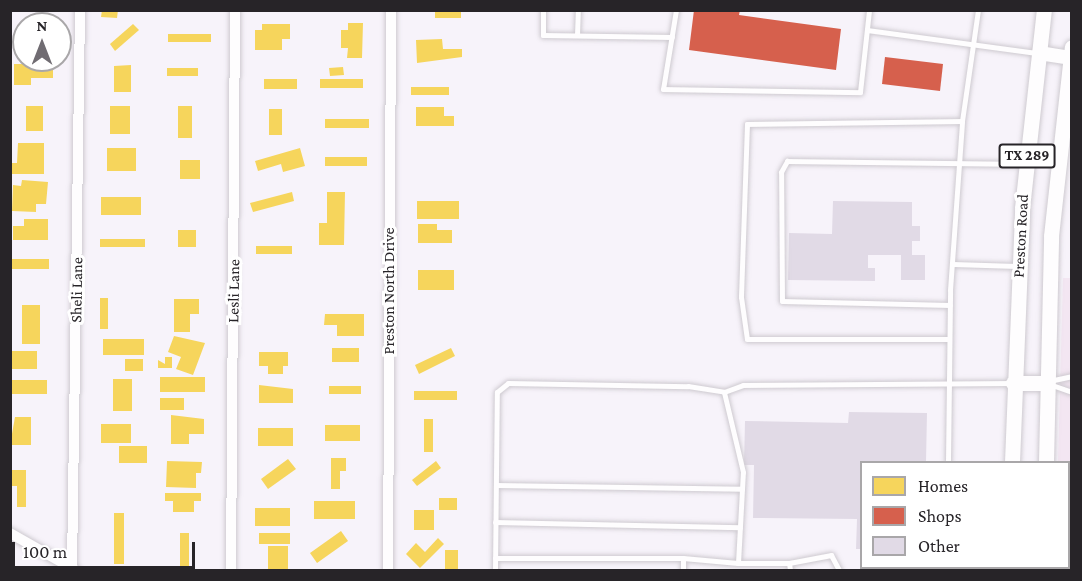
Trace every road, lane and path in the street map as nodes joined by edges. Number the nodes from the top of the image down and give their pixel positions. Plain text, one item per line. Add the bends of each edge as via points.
1 (80, 10) edge
2 (235, 10) edge
3 (391, 10) edge
4 (543, 10) edge
5 (578, 10) edge
6 (676, 10) edge
7 (869, 10) edge
8 (978, 10) edge
9 (1044, 10) edge
10 (867, 30) junction
11 (577, 35) junction
12 (672, 37) junction
13 (973, 44) junction
14 (1038, 53) junction
15 (1071, 54) edge
16 (962, 121) junction
17 (959, 163) junction
18 (1026, 164) junction
19 (952, 264) junction
20 (1019, 267) junction
21 (950, 305) junction
22 (950, 339) junction
23 (1071, 376) edge
24 (949, 381) junction
25 (1045, 382) junction
26 (1013, 383) junction
27 (724, 392) junction
28 (1071, 392) edge
29 (948, 461) edge
30 (1012, 461) edge
31 (1046, 461) edge
32 (496, 485) junction
33 (742, 489) junction
34 (495, 522) junction
35 (740, 526) junction
36 (10, 533) edge
37 (495, 558) junction
38 (683, 558) junction
39 (738, 563) junction
40 (789, 563) junction
41 (73, 570) edge
42 (231, 570) edge
43 (388, 570) edge
44 (495, 570) edge
45 (683, 570) edge
46 (790, 570) edge
47 (840, 570) edge

1 - 41 street, Sheli Lane
2 - 42 street, Lesli Lane
3 - 43 street, Preston North Drive
4 - 11 lane via 543,35
5 - 11 lane
6 - 12 lane
7 - 10 lane
8 - 13 lane
9 - 14 main road, Preston Road / TX 289
10 - 12 lane via 860,92 663,89
10 - 13 lane
11 - 12 lane
13 - 14 lane
13 - 16 lane
14 - 15 street
14 - 18 main road, Preston Road / TX 289
15 - 25 main road, Preston Road / TX 289 via 1055,177
16 - 17 lane
16 - 22 lane via 747,124 741,297 747,339
17 - 18 lane
17 - 19 lane
17 - 21 lane via 787,161 781,172 779,294 783,302
18 - 20 main road, Preston Road / TX 289
19 - 20 lane
19 - 21 lane
20 - 26 main road, Preston Road / TX 289
21 - 22 lane
22 - 24 lane
23 - 25 lane
24 - 26 lane
24 - 27 lane via 923,387 742,385
24 - 29 lane
25 - 26 main road
25 - 28 lane
25 - 31 main road, Preston Road / TX 289
26 - 30 main road, Preston Road / TX 289
27 - 32 lane via 688,386 508,383 497,392
27 - 33 lane via 742,472
32 - 33 lane
32 - 34 lane
33 - 35 lane
34 - 35 lane
34 - 37 lane
35 - 39 lane
36 - 41 street
37 - 38 lane
37 - 44 lane
38 - 39 lane
38 - 45 lane
39 - 40 lane
40 - 46 lane
40 - 47 lane via 831,555

